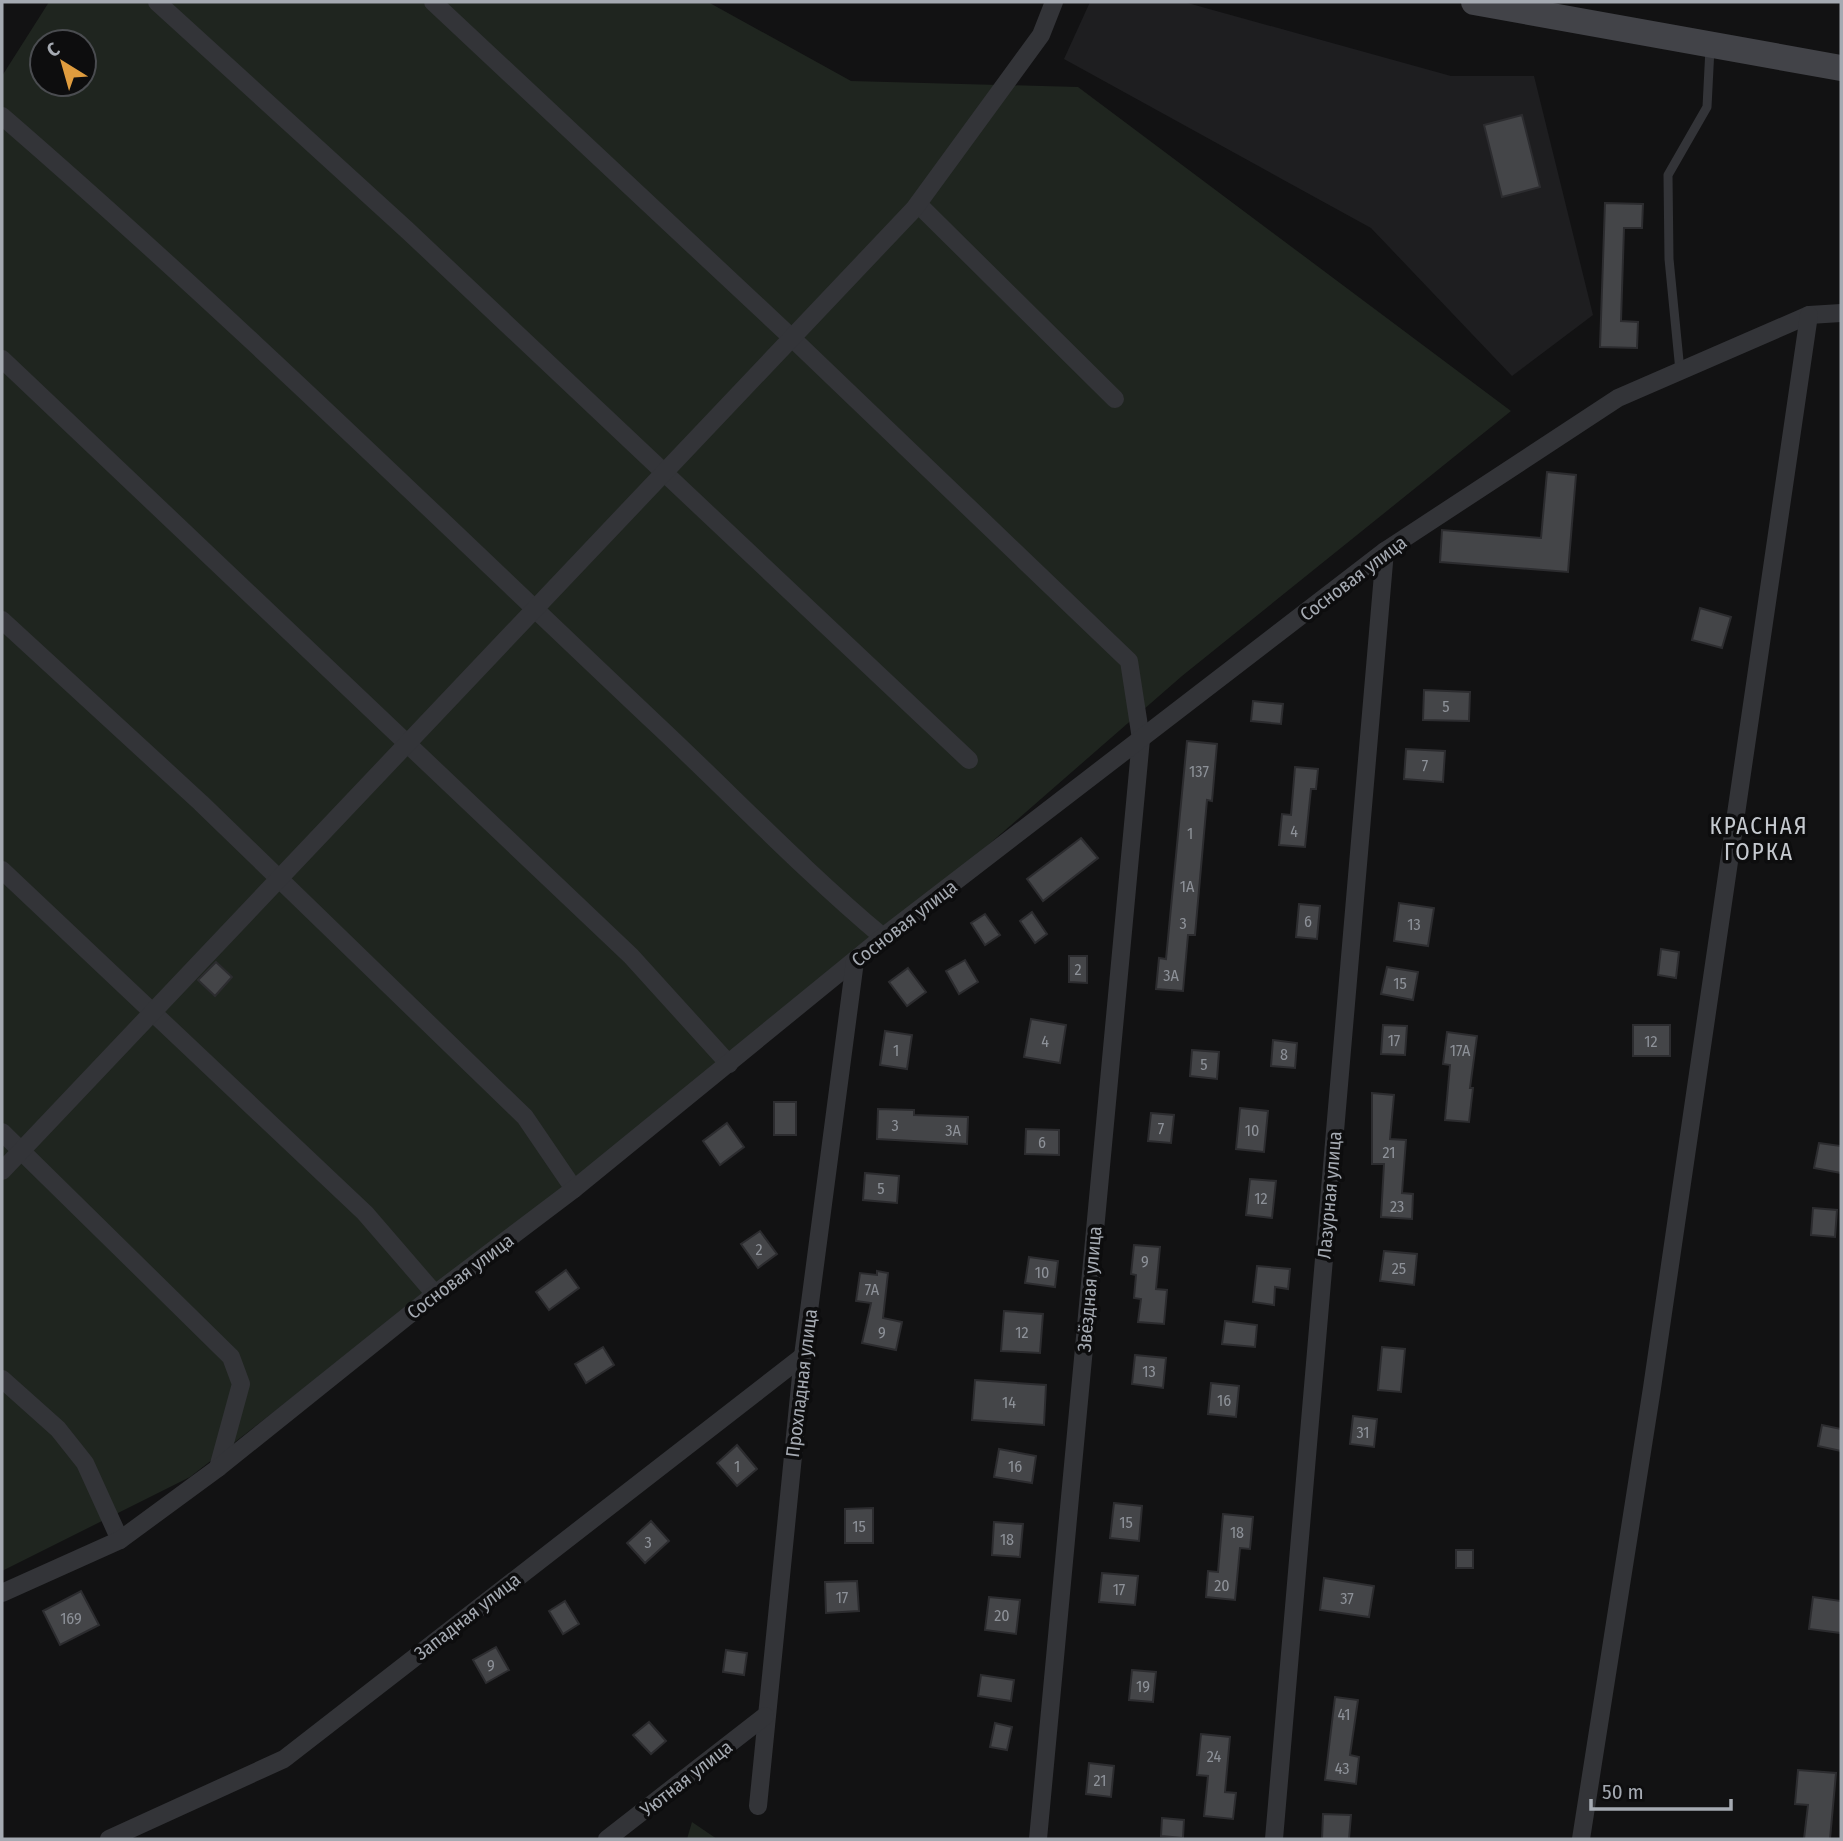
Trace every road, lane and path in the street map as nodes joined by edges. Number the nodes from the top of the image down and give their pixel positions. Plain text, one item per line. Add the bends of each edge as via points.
1 (157, 2) edge
2 (433, 2) edge
3 (1054, 2) edge
4 (1474, 2) edge
5 (1710, 45) junction
6 (1841, 68) edge
7 (2, 116) edge
8 (918, 204) junction
9 (1841, 313) edge
10 (1809, 315) junction
11 (792, 338) junction
12 (2, 359) edge
13 (1680, 371) junction
14 (1115, 399) dead end
15 (665, 473) junction
16 (1385, 551) junction
17 (535, 610) junction
18 (2, 620) edge
19 (1141, 739) junction
20 (407, 744) junction
21 (969, 760) dead end
22 (2, 870) edge
23 (278, 879) junction
24 (883, 937) junction
25 (855, 961) junction
26 (152, 1012) junction
27 (729, 1064) junction
28 (2, 1132) edge
29 (21, 1150) junction
30 (2, 1171) edge
31 (574, 1189) junction
32 (435, 1294) junction
33 (803, 1356) junction
34 (2, 1379) edge
35 (218, 1468) junction
36 (120, 1540) junction
37 (2, 1594) edge
38 (765, 1716) junction
39 (758, 1806) dead end
40 (109, 1839) edge
41 (607, 1839) edge
42 (1038, 1839) edge
43 (1274, 1839) edge
44 (1581, 1839) edge

1 - 15 street
2 - 11 street, Звёздная улица
3 - 8 street via 1041,36
4 - 5 street
5 - 6 street
5 - 13 lane via 1707,107 1668,176 1669,259
7 - 17 street via 198,291
8 - 11 street
8 - 14 street
9 - 10 street, Сосновая улица
10 - 13 street, Сосновая улица
10 - 44 street
11 - 15 street
11 - 19 street, Звёздная улица via 1129,661
12 - 20 street
13 - 16 street, Сосновая улица via 1618,398
15 - 17 street
15 - 21 street
16 - 19 street, Сосновая улица
16 - 43 street, Лазурная улица
17 - 20 street
17 - 24 street via 834,896
18 - 23 street
19 - 24 street, Сосновая улица
19 - 42 street, Звёздная улица
20 - 23 street
20 - 27 street via 631,956
22 - 26 street
23 - 26 street
23 - 31 street via 525,1117
24 - 25 street, Сосновая улица
25 - 27 street, Сосновая улица
25 - 33 street, Прохладная улица
26 - 29 street
26 - 32 street via 365,1213
27 - 31 street, Сосновая улица
28 - 29 street
29 - 30 street
29 - 35 street via 231,1357 241,1384
31 - 32 street, Сосновая улица
32 - 35 street, Сосновая улица
33 - 38 street, Прохладная улица
33 - 40 street, Западная улица via 284,1759
34 - 36 street via 58,1429 85,1462
35 - 36 street, Сосновая улица
36 - 37 street, Сосновая улица
38 - 39 street, Прохладная улица
38 - 41 street, Уютная улица

